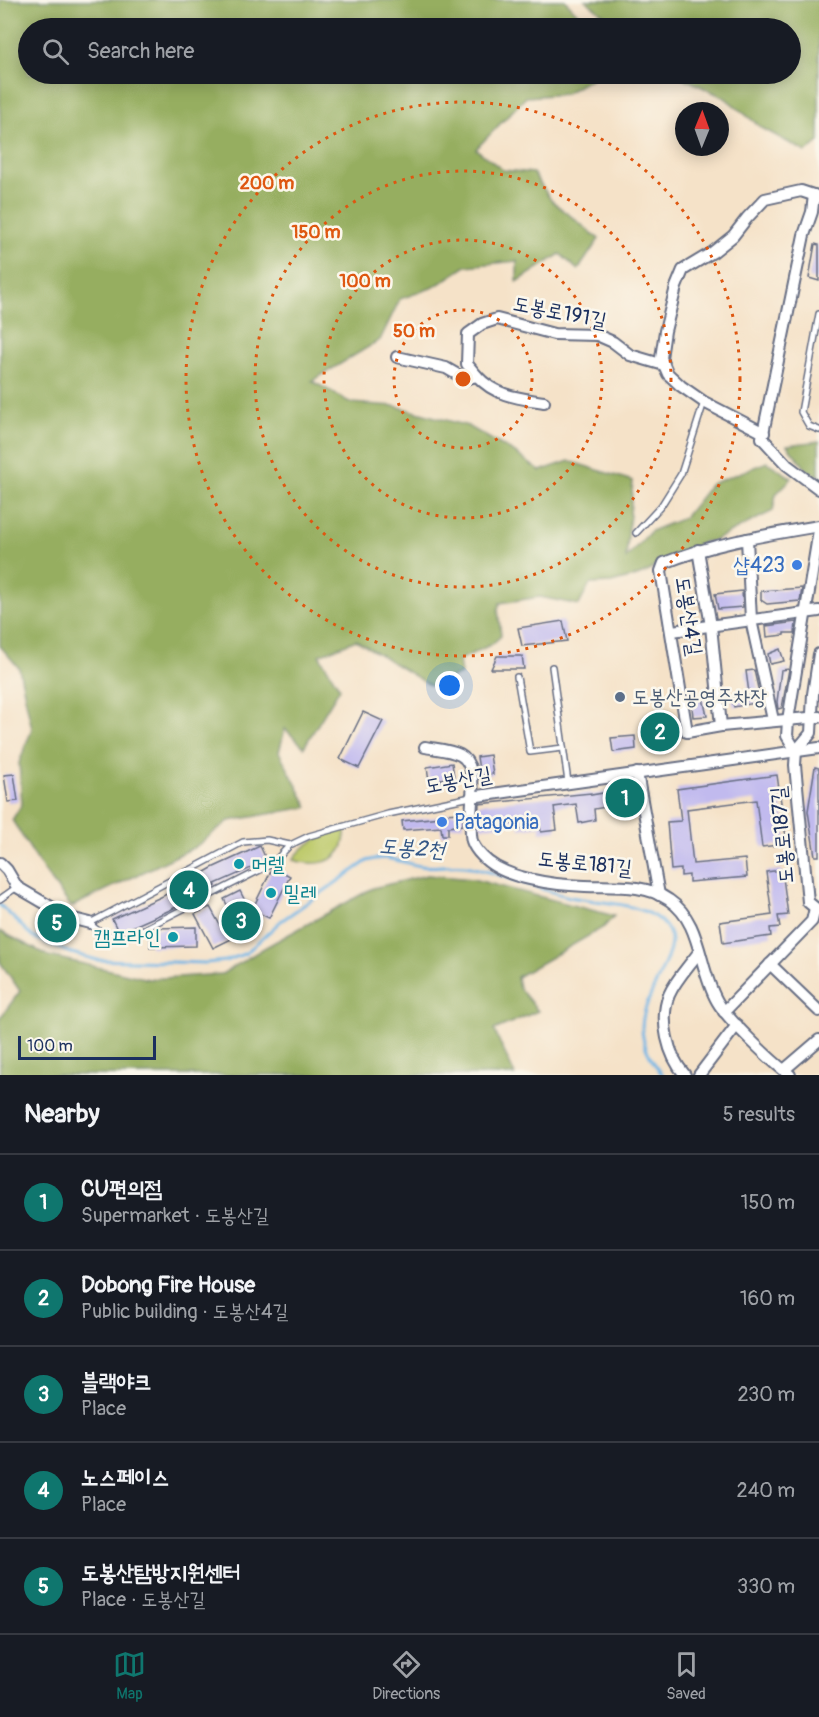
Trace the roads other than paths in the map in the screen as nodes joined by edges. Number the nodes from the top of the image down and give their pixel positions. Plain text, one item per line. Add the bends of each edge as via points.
1 (816, 196) edge
2 (819, 314) edge
3 (398, 357) dead end
4 (664, 365) junction
5 (477, 376) junction
6 (544, 402) dead end
7 (704, 402) junction
8 (819, 430) edge
9 (764, 433) junction
10 (819, 489) edge
11 (819, 528) edge
12 (636, 533) dead end
13 (747, 539) junction
14 (698, 550) junction
15 (818, 611) edge
16 (805, 612) junction
17 (751, 620) junction
18 (711, 626) junction
19 (672, 632) junction
20 (819, 654) edge
21 (552, 667) dead end
22 (517, 677) dead end
23 (815, 717) edge
24 (773, 720) junction
25 (788, 720) junction
26 (721, 726) junction
27 (425, 747) dead end
28 (563, 748) junction
29 (819, 748) edge
30 (796, 751) junction
31 (637, 773) junction
32 (568, 782) junction
33 (471, 797) junction
34 (290, 845) junction
35 (0, 864) edge
36 (17, 887) junction
37 (658, 895) junction
38 (0, 899) edge
39 (817, 910) edge
40 (90, 923) junction
41 (699, 952) junction
42 (770, 964) junction
43 (819, 1011) edge
44 (724, 1012) junction
45 (737, 1025) junction
46 (819, 1040) edge
47 (787, 1073) edge
48 (685, 1075) edge
49 (699, 1075) edge

1 - 4 street via 801,191 765,199 733,236 683,270 664,331
1 - 9 street via 804,235
2 - 8 lane via 801,411 809,426
3 - 5 street via 446,368 465,379
4 - 5 street, 도봉로191길 via 630,355 597,335 554,334 496,319 468,334 467,364
4 - 7 street via 668,374
5 - 6 street via 504,395
7 - 9 street
7 - 12 lane via 681,474 661,506
9 - 10 street via 762,438 787,465
11 - 13 street, 도봉산4길
11 - 16 street, 도봉산4길
13 - 14 street, 도봉산4길
13 - 17 street
14 - 18 street
14 - 19 street, 도봉산4길 via 664,563 661,571
15 - 16 street
16 - 17 street
16 - 25 street, 도봉산4길
17 - 18 street
17 - 24 street
18 - 19 street
18 - 26 street
19 - 26 street, 도봉산4길 via 687,732
20 - 23 street
21 - 28 lane
22 - 28 lane via 530,752
23 - 25 street, 도봉산4길
23 - 30 street via 811,733
24 - 25 street, 도봉산4길
24 - 26 street, 도봉산4길
25 - 30 street, 도봉산4길 via 787,736
27 - 33 street, 도봉로181길 via 461,755 472,770
28 - 32 lane
29 - 30 street, 도봉산길
30 - 31 street, 도봉산길
30 - 39 street, 도봉로187길 via 808,902
31 - 32 street, 도봉산길
31 - 37 street
32 - 33 street, 도봉산길
33 - 34 lane, 도봉산길 via 370,819
33 - 37 street, 도봉로181길 via 472,841 499,869 544,881 628,887
34 - 40 lane via 267,840 243,842
34 - 40 lane, 도봉산길 via 272,864 130,936 116,937
35 - 36 street
36 - 38 lane
36 - 40 street, 도봉산길 via 70,918
37 - 41 street, 도봉로181길 via 670,900 688,918
39 - 42 street via 812,921
41 - 44 street, 도봉로181길
41 - 48 street via 675,985 667,1004 669,1048
42 - 43 street
42 - 44 street
44 - 45 street, 도봉로181길
45 - 47 street, 도봉로181길
45 - 49 street
46 - 47 street, 도봉로181길

